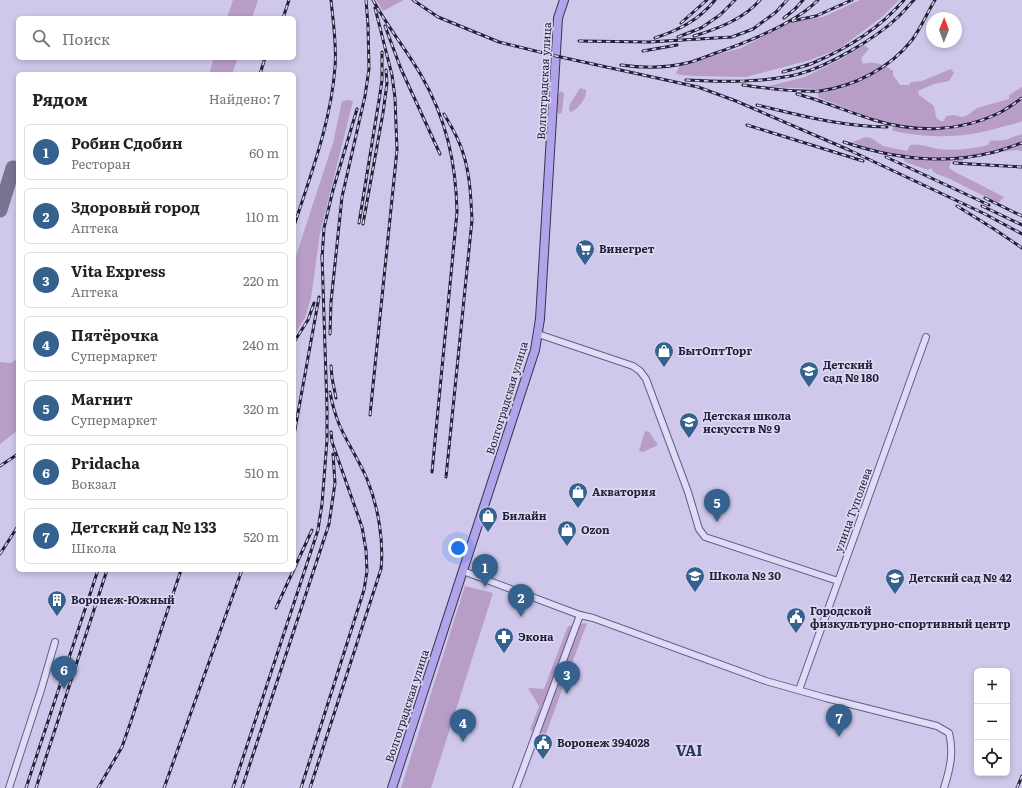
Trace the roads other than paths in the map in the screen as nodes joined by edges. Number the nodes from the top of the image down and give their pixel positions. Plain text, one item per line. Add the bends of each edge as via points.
1 (564, 0) edge
2 (538, 334) junction
3 (926, 337) dead end
4 (464, 571) junction
5 (838, 581) junction
6 (580, 615) junction
7 (55, 642) dead end
8 (799, 690) junction
9 (9, 788) edge
10 (392, 788) edge
11 (516, 788) edge
12 (944, 788) edge

1 - 2 main road, Волгоградская улица via 558,18
2 - 4 main road, Волгоградская улица
2 - 5 street via 633,366 644,374 688,492 699,529 705,537
3 - 5 street, улица Туполева
4 - 6 street
4 - 10 main road, Волгоградская улица
5 - 8 street, улица Туполева
6 - 8 street via 766,681
6 - 11 street
7 - 9 street
8 - 12 street via 937,726 949,733 952,744 951,761

